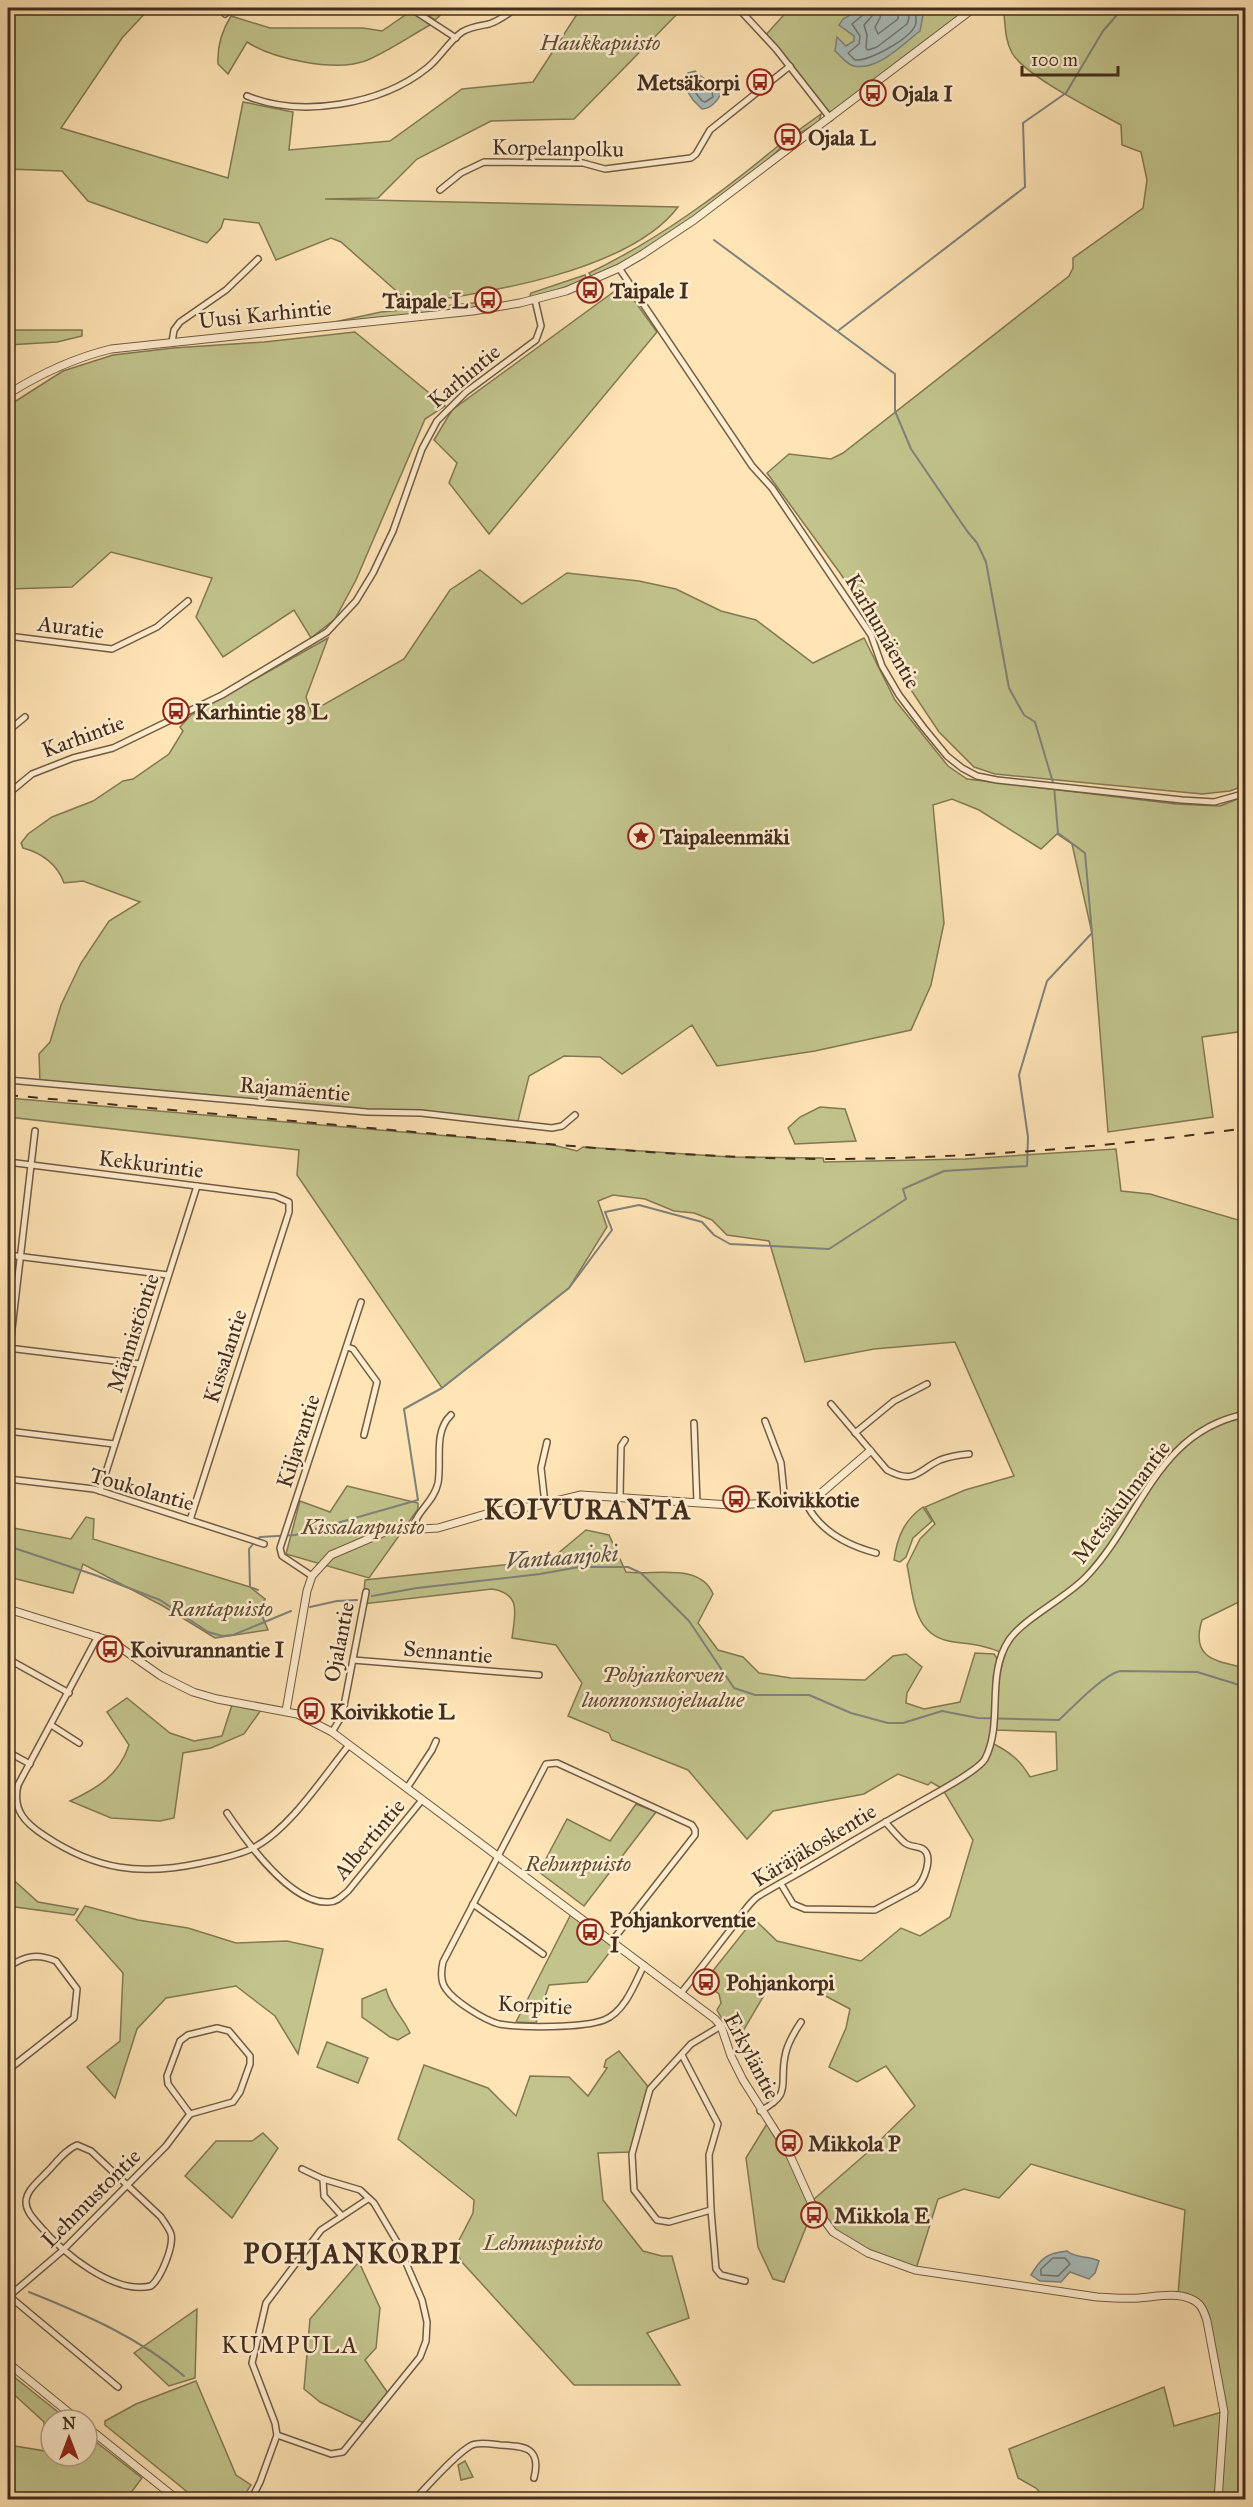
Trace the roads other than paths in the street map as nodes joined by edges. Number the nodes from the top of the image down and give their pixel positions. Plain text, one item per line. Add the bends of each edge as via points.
1 (232, 8) edge
2 (410, 8) edge
3 (516, 8) edge
4 (738, 8) edge
5 (974, 8) edge
6 (225, 15) dead end
7 (456, 38) junction
8 (790, 66) junction
9 (247, 96) dead end
10 (830, 118) junction
11 (440, 190) dead end
12 (258, 259) dead end
13 (619, 268) junction
14 (535, 300) junction
15 (172, 342) junction
16 (8, 394) edge
17 (188, 601) dead end
18 (8, 636) edge
19 (25, 717) dead end
20 (8, 731) edge
21 (1245, 793) edge
22 (8, 794) edge
23 (8, 1080) edge
24 (575, 1115) dead end
25 (35, 1131) dead end
26 (8, 1162) edge
27 (31, 1165) junction
28 (197, 1186) junction
29 (289, 1202) joint
30 (8, 1255) edge
31 (20, 1257) junction
32 (168, 1275) junction
33 (361, 1302) dead end
34 (347, 1347) junction
35 (8, 1348) edge
36 (8, 1363) edge
37 (140, 1364) junction
38 (927, 1384) dead end
39 (831, 1404) dead end
40 (451, 1414) dead end
41 (1245, 1414) edge
42 (765, 1421) dead end
43 (694, 1423) dead end
44 (8, 1431) edge
45 (855, 1433) junction
46 (364, 1435) dead end
47 (625, 1440) dead end
48 (547, 1442) dead end
49 (114, 1444) junction
50 (870, 1451) junction
51 (969, 1454) dead end
52 (8, 1479) edge
53 (100, 1491) junction
54 (620, 1497) junction
55 (805, 1501) junction
56 (697, 1503) junction
57 (786, 1503) junction
58 (545, 1504) junction
59 (190, 1520) junction
60 (413, 1529) junction
61 (264, 1544) dead end
62 (876, 1553) dead end
63 (312, 1576) junction
64 (366, 1592) dead end
65 (8, 1609) edge
66 (98, 1636) junction
67 (8, 1659) edge
68 (353, 1660) junction
69 (540, 1675) dead end
70 (69, 1693) junction
71 (286, 1711) junction
72 (51, 1725) junction
73 (332, 1732) junction
74 (436, 1741) dead end
75 (79, 1743) dead end
76 (349, 1745) junction
77 (8, 1752) edge
78 (30, 1764) junction
79 (407, 1788) junction
80 (932, 1796) joint
81 (422, 1800) junction
82 (227, 1813) dead end
83 (885, 1822) junction
84 (252, 1849) junction
85 (497, 1856) junction
86 (781, 1884) junction
87 (473, 1905) junction
88 (612, 1941) junction
89 (543, 1954) dead end
90 (644, 1965) junction
91 (8, 1967) edge
92 (681, 1993) junction
93 (801, 2022) dead end
94 (721, 2026) junction
95 (682, 2055) junction
96 (8, 2070) edge
97 (760, 2110) junction
98 (190, 2114) junction
99 (302, 2169) dead end
100 (323, 2179) junction
101 (128, 2185) junction
102 (368, 2199) junction
103 (711, 2210) junction
104 (342, 2216) junction
105 (62, 2251) junction
106 (745, 2281) dead end
107 (8, 2296) edge
108 (8, 2363) edge
109 (118, 2387) dead end
110 (63, 2408) edge
111 (277, 2435) junction
112 (99, 2436) edge
113 (534, 2478) dead end
114 (178, 2499) edge
115 (251, 2499) edge
116 (414, 2499) edge
117 (1218, 2499) edge

1 - 6 street
2 - 7 street
3 - 7 street
4 - 8 street
5 - 10 street
7 - 9 street via 427,68 364,100 285,106 269,105
8 - 10 street
8 - 11 street, Korpelanpolku via 710,130 691,158 605,169 584,163 484,162 461,173
10 - 13 street via 694,220
12 - 15 street via 226,290 180,322
13 - 14 street
13 - 21 street, Karhumäentie via 871,634 882,666 899,695 947,756 977,776 997,780 1214,802
14 - 15 street, Uusi Karhintie via 432,316
14 - 22 street, Karhintie via 541,326 536,340 466,392 437,421 373,573 356,601 327,632 222,695 113,748 32,774
15 - 16 street, Uusi Karhintie via 90,355 36,377
17 - 18 street, Auratie via 157,627 112,649
19 - 20 street
23 - 24 street, Rajamäentie via 367,1112 421,1113 552,1128 562,1126
25 - 27 street
26 - 27 street, Kekkurintie
27 - 28 street, Kekkurintie
27 - 31 street
28 - 29 street, Kekkurintie via 275,1196
28 - 32 street, Männistöntie
29 - 59 street, Kissalantie via 290,1212
30 - 31 street
31 - 32 street
31 - 35 street
32 - 37 street, Männistöntie
33 - 34 street, Kiljavantie
34 - 46 street via 353,1349 377,1382
34 - 63 street, Kiljavantie via 280,1548 282,1556
35 - 36 street
35 - 37 street
37 - 49 street, Männistöntie
38 - 45 street via 887,1406
39 - 45 street
40 - 60 street via 441,1430 436,1488 429,1505 414,1521
41 - 80 street, Metsäkulmantie via 1194,1435 1167,1460 1095,1567 1009,1640 994,1687 994,1731 984,1760
42 - 57 street via 781,1463
43 - 56 street
44 - 49 street
45 - 50 street
47 - 54 street via 621,1446
48 - 58 street via 542,1468
49 - 53 street, Männistöntie
50 - 51 street via 887,1470 908,1477 937,1461
50 - 55 street via 819,1495
52 - 53 street, Toukolantie
53 - 59 street, Toukolantie
54 - 56 street
54 - 58 street via 581,1495
55 - 57 street
55 - 62 street via 826,1530 848,1544
56 - 57 street
58 - 60 street via 496,1511 438,1528
59 - 61 street, Toukolantie
60 - 63 street via 387,1532 331,1555
63 - 71 street
64 - 68 street, Ojalantie
65 - 66 street, Erkyläntie
66 - 70 street
66 - 71 street, Erkyläntie via 175,1685 217,1699
67 - 70 street
68 - 69 street, Sennantie
68 - 73 street, Ojalantie via 342,1716
70 - 72 street
71 - 73 street, Erkyläntie via 311,1719
72 - 75 street
72 - 78 street
73 - 76 street, Erkyläntie
74 - 79 street
76 - 79 street, Erkyläntie
76 - 84 street via 287,1821
77 - 78 street
78 - 84 street via 16,1793 22,1817 58,1845 95,1863 159,1870 226,1858
79 - 81 street, Erkyläntie
80 - 83 street, Käräjäkoskentie
81 - 84 street, Albertintie via 336,1901 320,1902 300,1893
81 - 85 street, Erkyläntie
82 - 84 street
83 - 86 street, Käräjäkoskentie
83 - 86 street via 907,1844 927,1854 928,1863 916,1888 875,1910 805,1909 793,1904
85 - 87 street, Korpitie
85 - 88 street, Erkyläntie
85 - 88 street, Korpitie via 544,1767 551,1762 692,1825 695,1835
86 - 92 street, Käräjäkoskentie via 754,1899
87 - 89 street
87 - 90 street, Korpitie via 443,1962 441,1977 447,1990 490,2021 506,2025 572,2026 604,2020 626,1999
88 - 90 street, Erkyläntie
90 - 92 street, Erkyläntie
91 - 96 street via 27,1956 52,1959 76,1986 76,2015
92 - 94 street, Erkyläntie
93 - 97 street via 785,2054 780,2097
94 - 95 street via 691,2044
94 - 97 street, Erkyläntie via 731,2056
95 - 103 street via 718,2124 709,2155
95 - 103 street via 650,2089 633,2146 633,2187 662,2222
97 - 117 street, Erkyläntie via 788,2151 811,2202 833,2232 889,2262 934,2274 1097,2297 1176,2296 1197,2302 1207,2321 1224,2412
98 - 98 street via 233,2102 240,2092 250,2056 229,2031 218,2028 188,2035 180,2041 167,2081
98 - 101 street, Lehmustontie
99 - 100 street
100 - 102 street via 360,2190
100 - 104 street via 324,2196
101 - 105 street, Lehmustontie
101 - 105 street via 91,2151 77,2145 68,2151 29,2191 26,2201 28,2212
101 - 105 street via 161,2217 171,2235 154,2284 130,2287 88,2269
102 - 104 street
102 - 111 street via 388,2224 422,2300 427,2322 420,2357 343,2452 331,2454
103 - 106 street via 716,2269 721,2276
104 - 111 street via 317,2235 266,2303 252,2363
105 - 107 street, Lehmustontie
107 - 109 street
108 - 110 street
111 - 115 street
112 - 114 street
113 - 116 street via 535,2459 526,2447 475,2444

